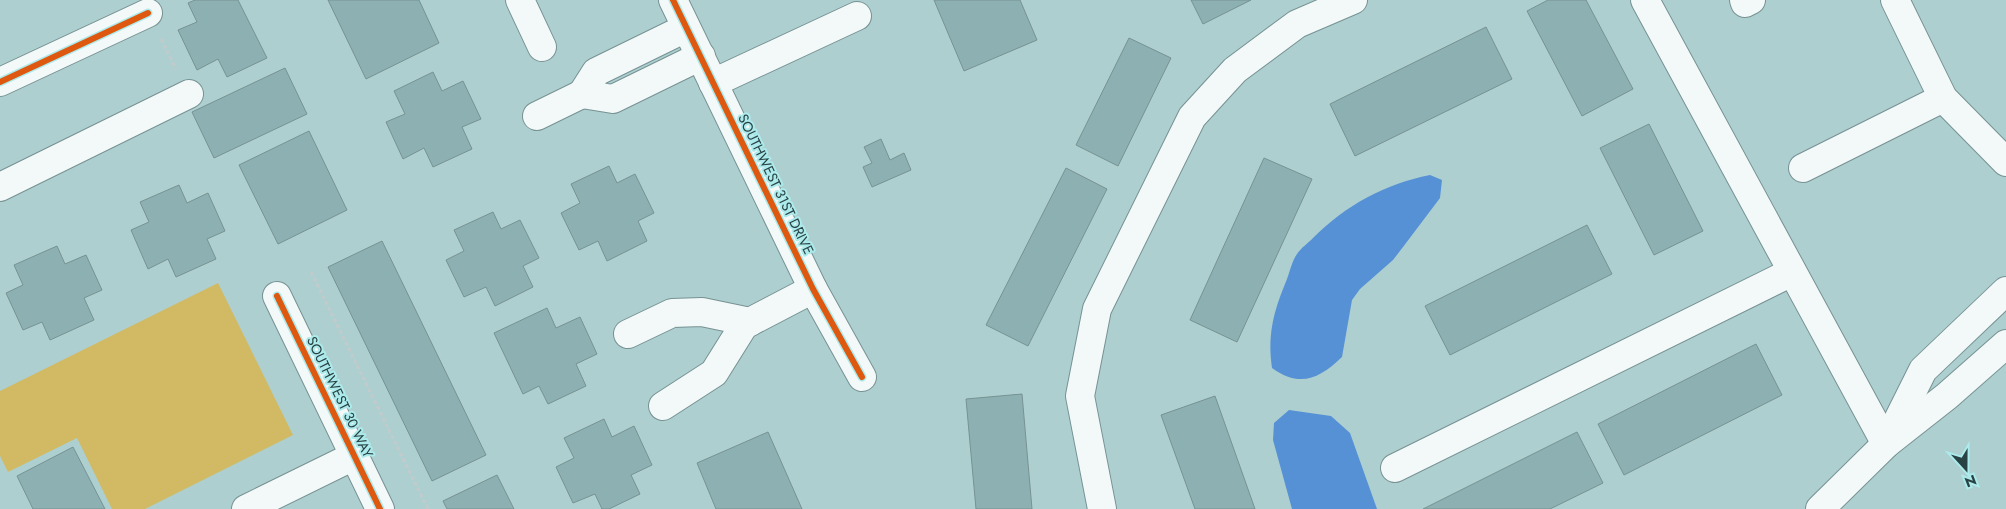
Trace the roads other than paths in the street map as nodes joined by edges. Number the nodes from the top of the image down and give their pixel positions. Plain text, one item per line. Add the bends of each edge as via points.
1 (520, 0) edge
2 (673, 0) edge
3 (1353, 0) edge
4 (1645, 0) edge
5 (1744, 0) edge
6 (1751, 0) edge
7 (1895, 0) edge
8 (148, 13) road end
9 (857, 16) dead end
10 (686, 28) junction
11 (542, 47) dead end
12 (700, 56) junction
13 (0, 82) edge
14 (713, 84) junction
15 (189, 94) road end
16 (582, 94) junction
17 (1943, 98) junction
18 (537, 116) dead end
19 (2006, 162) edge
20 (1803, 168) dead end
21 (0, 187) edge
22 (1792, 272) junction
23 (813, 289) junction
24 (2006, 291) edge
25 (277, 296) dead end
26 (750, 322) junction
27 (628, 334) dead end
28 (2006, 344) edge
29 (862, 377) dead end
30 (663, 406) dead end
31 (1886, 444) junction
32 (354, 456) junction
33 (1395, 468) dead end
34 (1829, 506) edge
35 (246, 509) edge
36 (380, 509) edge
37 (1102, 509) edge

1 - 11 street
2 - 10 street, SOUTHWEST 31ST DRIVE
3 - 37 street via 1297,24 1235,70 1192,117 1097,309 1080,396
4 - 22 street
5 - 6 street via 1745,3
7 - 17 street
8 - 13 street
9 - 14 street
10 - 12 street, SOUTHWEST 31ST DRIVE
10 - 16 street via 596,72
12 - 14 street, SOUTHWEST 31ST DRIVE
12 - 16 street via 614,98
14 - 23 street, SOUTHWEST 31ST DRIVE
15 - 21 street
16 - 18 street
17 - 19 street
17 - 20 street
22 - 31 street
22 - 33 street
23 - 26 street
23 - 29 street, SOUTHWEST 31ST DRIVE
24 - 31 street via 1923,370
25 - 32 street, SOUTHWEST 30 WAY
26 - 27 street via 702,312 672,313
26 - 30 street via 744,325 714,373
28 - 31 street via 1948,396
31 - 34 street
32 - 35 street
32 - 36 street, SOUTHWEST 30 WAY

